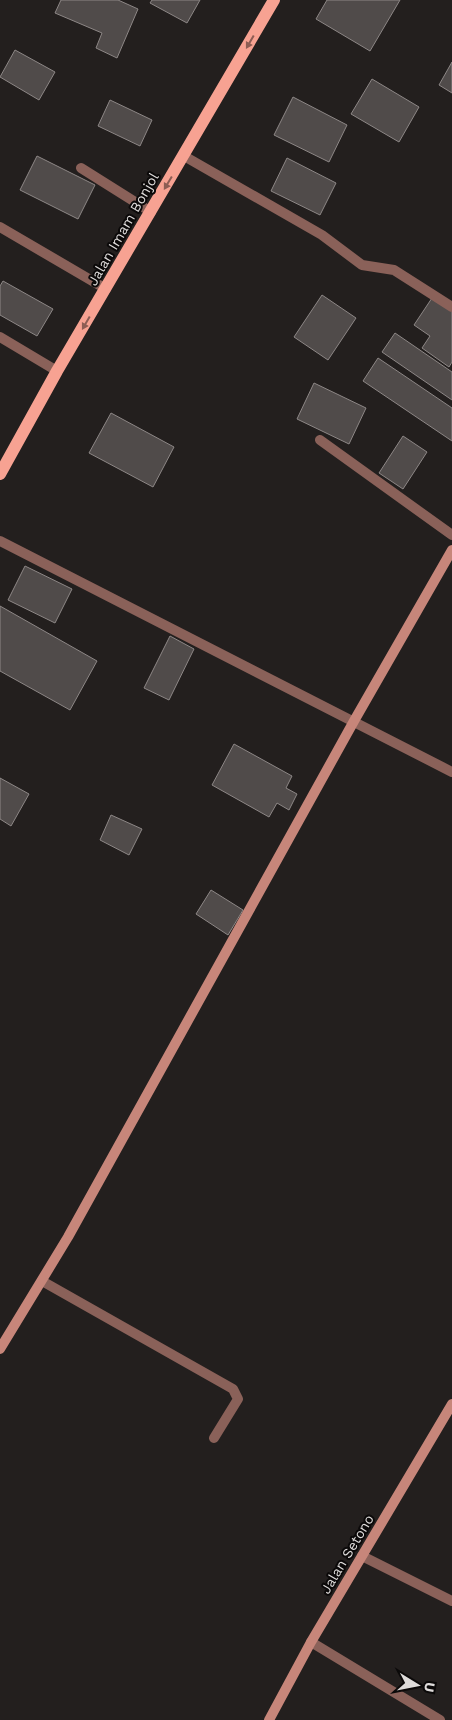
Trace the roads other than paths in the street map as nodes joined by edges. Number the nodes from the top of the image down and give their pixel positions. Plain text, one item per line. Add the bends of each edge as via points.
1 (274, 0) edge
2 (184, 156) junction
3 (82, 168) dead end
4 (151, 212) junction
5 (0, 227) edge
6 (106, 288) junction
7 (452, 307) edge
8 (0, 337) edge
9 (57, 371) junction
10 (320, 440) dead end
11 (0, 474) edge
12 (452, 535) edge
13 (0, 541) edge
14 (452, 550) edge
15 (354, 721) junction
16 (452, 772) edge
17 (42, 1282) junction
18 (0, 1349) edge
19 (452, 1404) edge
20 (214, 1438) dead end
21 (362, 1556) junction
22 (452, 1601) edge
23 (311, 1642) junction
24 (269, 1720) edge
25 (440, 1720) edge

1 -> 2 main road, Jalan Imam Bonjol
2 -> 4 main road, Jalan Imam Bonjol
2 - 7 street via 322,235 362,265 394,270
3 - 4 street
4 - 6 main road, Jalan Imam Bonjol
5 - 6 street
6 -> 9 main road, Jalan Imam Bonjol
8 - 9 street
9 - 11 main road, Jalan Imam Bonjol
10 - 12 street
13 - 15 street
14 - 15 street
15 - 16 street
15 - 17 street
17 - 18 street
17 - 20 street via 233,1389 238,1398
19 - 21 street, Jalan Setono
21 - 22 street
21 - 23 street, Jalan Setono
23 - 24 street, Jalan Setono
23 - 25 street

